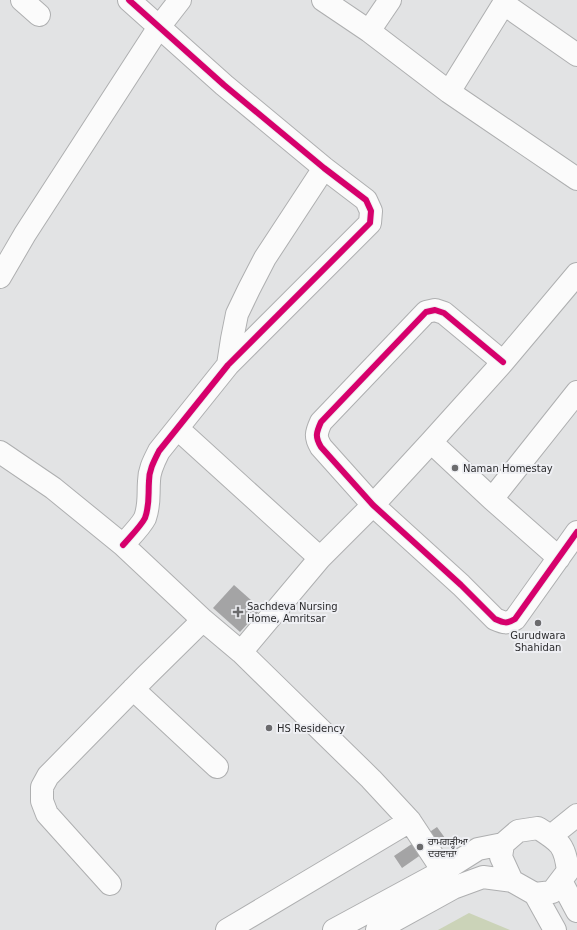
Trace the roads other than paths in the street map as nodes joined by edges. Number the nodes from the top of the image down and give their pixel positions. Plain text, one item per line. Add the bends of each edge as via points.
1 (22, 0) edge
2 (129, 0) edge
3 (180, 0) edge
4 (323, 0) edge
5 (390, 0) edge
6 (505, 2) edge
7 (40, 15) dead end
8 (160, 27) junction
9 (370, 31) junction
10 (577, 55) edge
11 (449, 92) junction
12 (324, 168) junction
13 (577, 179) edge
14 (0, 277) edge
15 (574, 282) edge
16 (504, 362) junction
17 (228, 365) junction
18 (577, 392) edge
19 (178, 429) junction
20 (431, 442) junction
21 (0, 452) edge
22 (492, 499) junction
23 (373, 505) junction
24 (577, 532) edge
25 (123, 545) junction
26 (320, 558) junction
27 (559, 558) junction
28 (203, 620) junction
29 (241, 652) junction
30 (133, 690) junction
31 (217, 767) dead end
32 (577, 815) edge
33 (410, 821) junction
34 (551, 836) junction
35 (503, 844) junction
36 (572, 852) edge
37 (443, 871) junction
38 (512, 880) junction
39 (561, 881) junction
40 (110, 884) dead end
41 (535, 894) junction
42 (577, 911) edge
43 (227, 930) edge
44 (334, 930) edge
45 (377, 930) edge
46 (555, 930) edge

1 - 7 street
2 - 8 street
3 - 8 street
4 - 9 street
5 - 9 street
6 - 10 street
6 - 11 street
8 - 12 street
8 - 14 street
9 - 11 street
11 - 13 street
12 - 17 street via 265,258 248,289 237,314
12 - 17 street via 366,200 371,211 370,223
15 - 16 street
16 - 20 street
16 - 23 street via 444,313 435,310 426,312 321,422 317,430 317,439 321,447
17 - 19 street
18 - 22 street
19 - 25 street via 159,451 152,465 148,508 144,520
19 - 26 street
20 - 22 street
20 - 23 street
21 - 25 street via 53,488
22 - 27 street
23 - 26 street
23 - 27 street via 496,619 503,622 510,622 515,618
24 - 27 street
25 - 28 street
26 - 29 street
28 - 29 street
28 - 30 street
29 - 33 street via 371,779
30 - 31 street
30 - 40 street via 48,776 42,787 42,801 47,814
32 - 34 street
33 - 37 street
33 - 43 street
34 - 35 street via 538,828 518,831
34 - 36 street
35 - 37 street via 478,849
35 - 38 street via 501,857
36 - 39 street via 568,872
37 - 44 street
38 - 41 street
38 - 45 street via 483,877 453,888
39 - 41 street via 552,892
39 - 42 street
41 - 46 street

